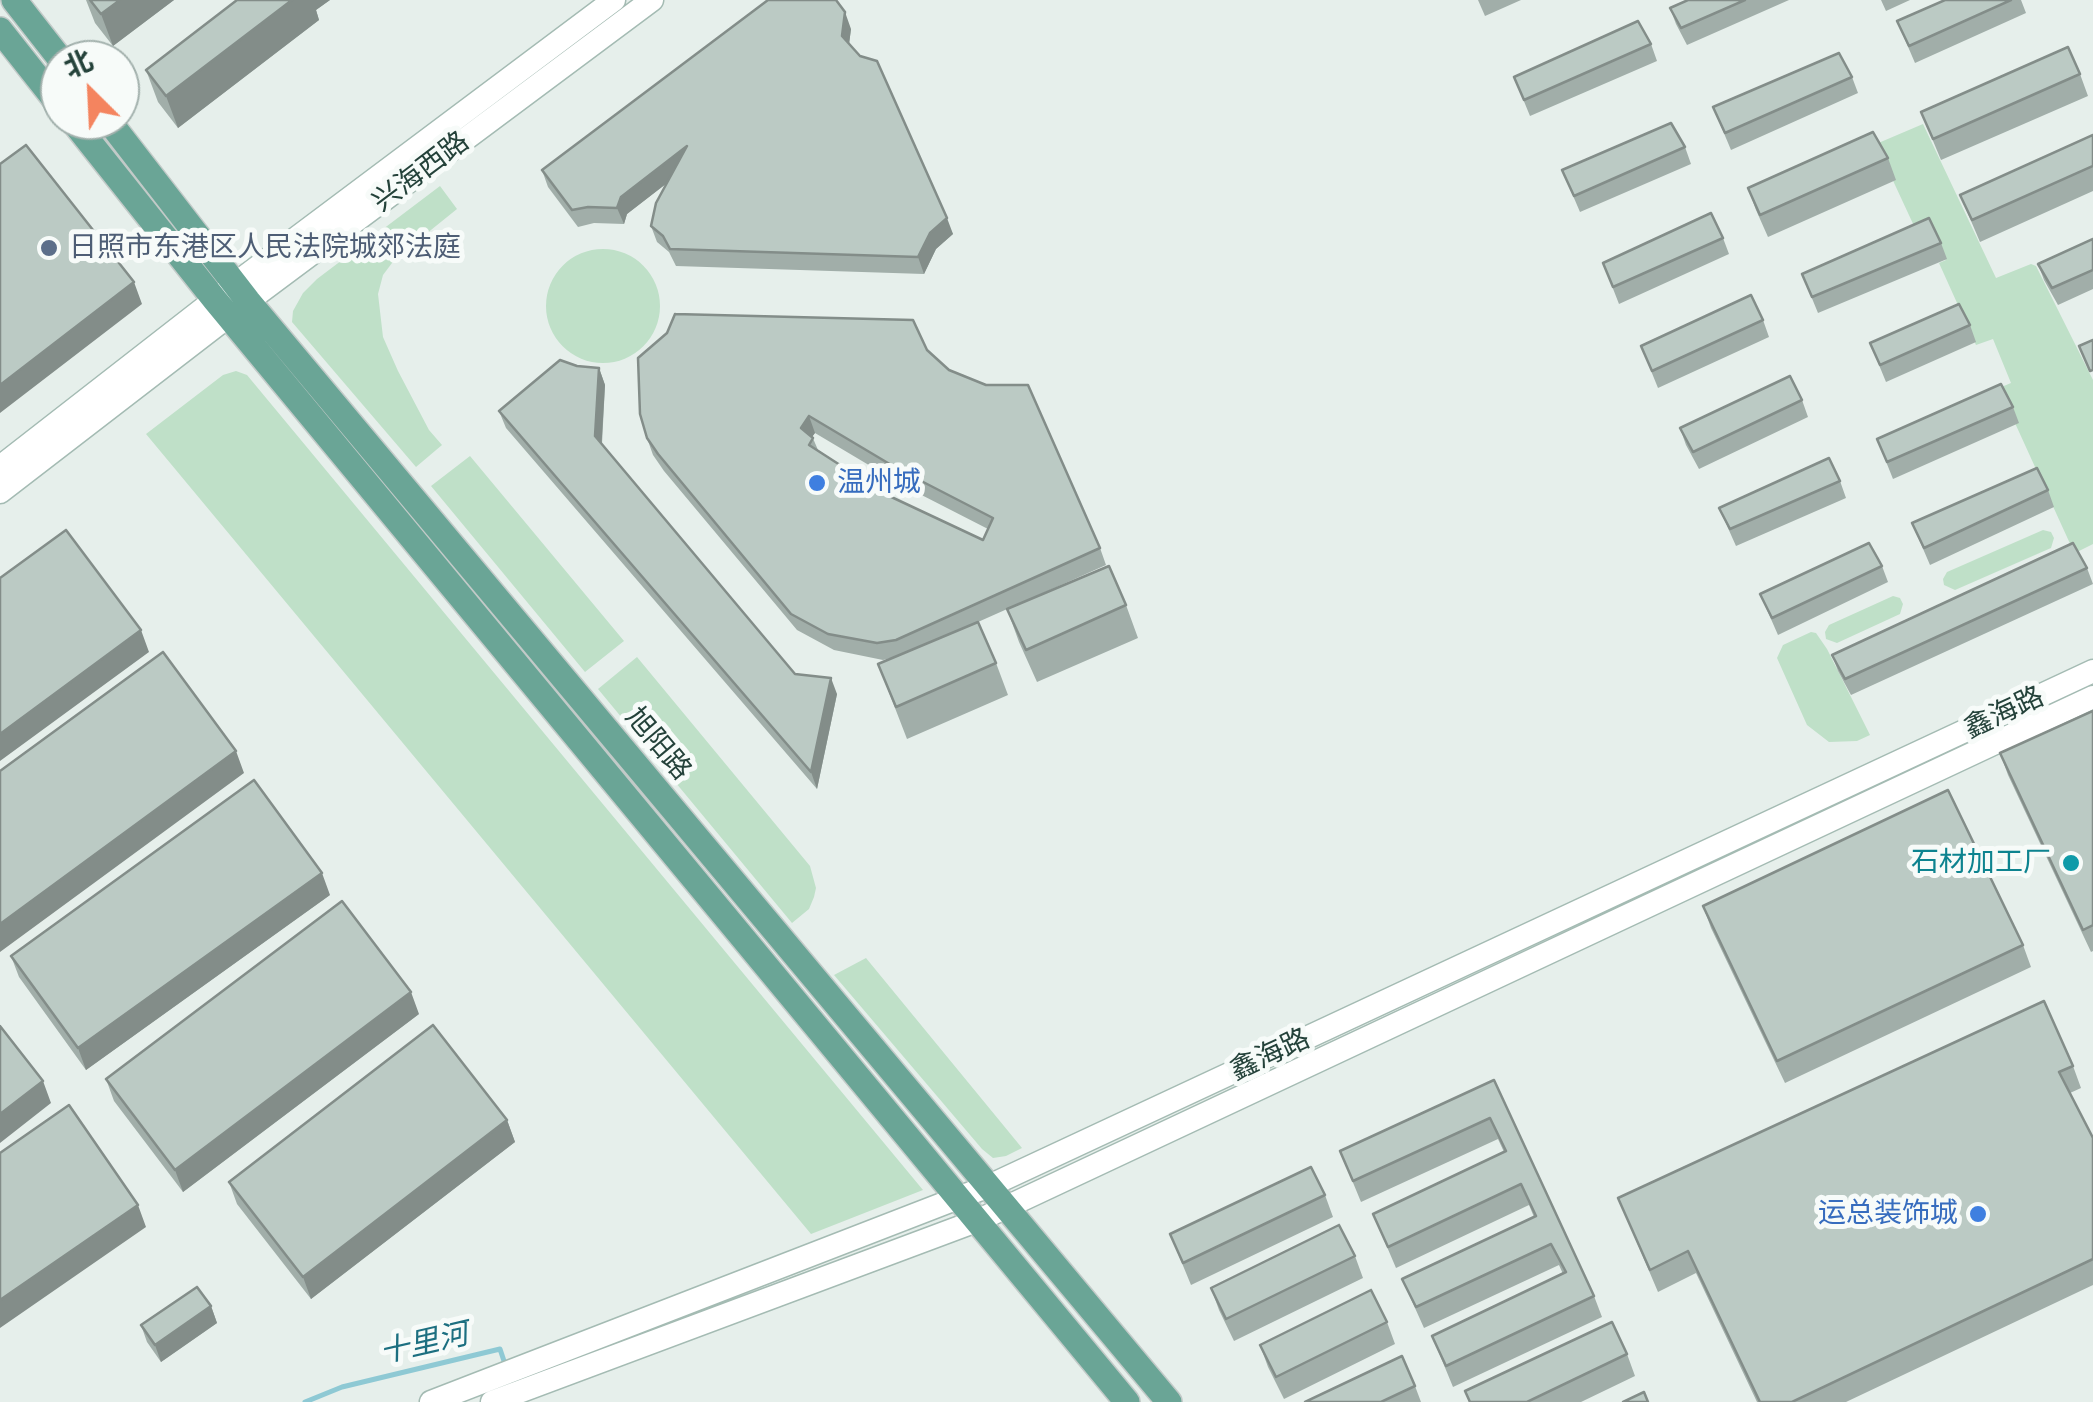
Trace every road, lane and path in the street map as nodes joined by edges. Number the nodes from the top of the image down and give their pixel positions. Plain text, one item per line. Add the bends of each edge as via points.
1 (14, 0) edge
2 (614, 0) edge
3 (652, 0) edge
4 (0, 30) edge
5 (45, 40) edge
6 (40, 81) edge
7 (90, 140) edge
8 (122, 140) edge
9 (232, 300) junction
10 (0, 467) edge
11 (0, 492) edge
12 (2093, 671) edge
13 (2093, 697) edge
14 (989, 1186) junction
15 (961, 1198) junction
16 (1005, 1208) junction
17 (979, 1220) junction
18 (530, 1376) junction
19 (492, 1394) edge
20 (431, 1402) edge
21 (1127, 1402) edge
22 (1169, 1402) edge

1 - 5 main road
2 - 9 street, 兴海西路
3 - 9 street, 兴海西路
4 - 6 main road
7 - 9 main road, 旭阳路
8 - 9 main road, 旭阳路
9 - 10 street, 兴海西路
9 - 11 street, 兴海西路
9 - 14 main road, 旭阳路
9 - 15 main road, 旭阳路
12 - 14 street, 鑫海路
13 - 16 street, 鑫海路
14 - 15 street, 鑫海路
14 - 16 main road, 旭阳路
15 - 17 main road, 旭阳路
15 - 18 street, 鑫海路
16 - 17 street, 鑫海路
16 - 22 main road, 旭阳路
17 - 18 street, 鑫海路
17 - 21 main road, 旭阳路
18 - 19 street, 鑫海路
19 - 20 street, 鑫海路

